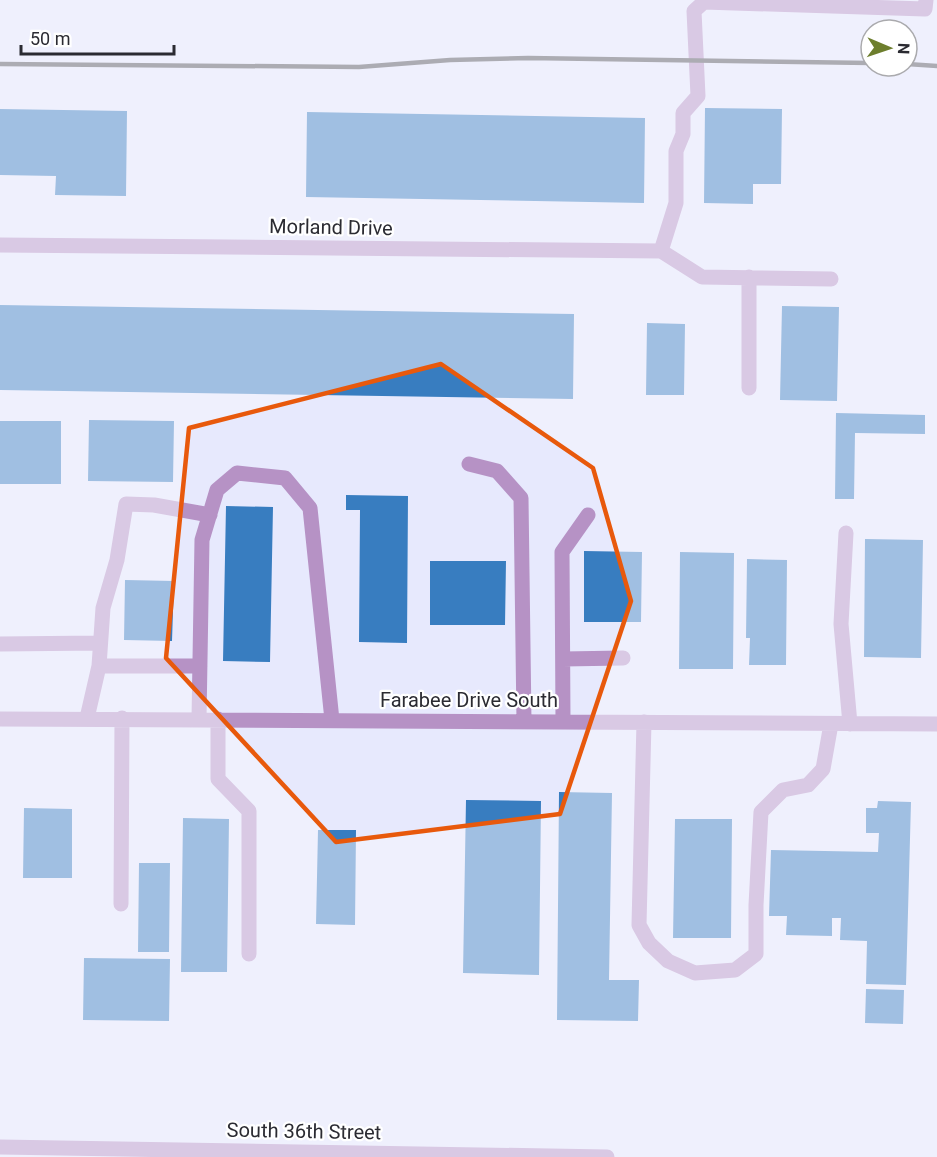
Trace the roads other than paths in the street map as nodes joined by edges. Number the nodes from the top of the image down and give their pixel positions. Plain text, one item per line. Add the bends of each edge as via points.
1 (929, 6) edge
2 (0, 245) edge
3 (661, 251) junction
4 (749, 278) junction
5 (831, 279) dead end
6 (749, 388) dead end
7 (469, 464) dead end
8 (210, 515) junction
9 (588, 515) dead end
10 (846, 534) dead end
11 (100, 643) junction
12 (0, 644) edge
13 (623, 658) dead end
14 (563, 659) junction
15 (99, 666) junction
16 (200, 666) junction
17 (0, 718) edge
18 (87, 718) junction
19 (122, 718) junction
20 (199, 719) junction
21 (218, 719) junction
22 (332, 720) junction
23 (524, 721) junction
24 (563, 722) junction
25 (644, 722) junction
26 (831, 724) junction
27 (850, 724) junction
28 (937, 724) edge
29 (121, 904) dead end
30 (249, 954) dead end
31 (0, 1147) edge
32 (363, 1155) edge
33 (607, 1157) edge

1 - 3 street via 704,2 693,11 698,96 683,113 683,134 676,151 676,204
2 - 3 street, Morland Drive
3 - 4 street via 702,277
4 - 5 street
4 - 6 street
7 - 23 street via 497,471 521,498
8 - 11 street via 126,504
8 - 16 street via 202,540
8 - 22 street via 217,490 237,473 285,478 310,508
9 - 14 street via 562,552
10 - 27 street via 841,624
11 - 12 street
11 - 15 street
13 - 14 street
14 - 24 street
15 - 16 street
15 - 18 street
16 - 20 street
17 - 18 street, Farabee Drive South
18 - 19 street, Farabee Drive South
19 - 20 street, Farabee Drive South
19 - 29 street
20 - 21 street, Farabee Drive South
21 - 22 street, Farabee Drive South
21 - 30 street via 218,779 249,811
22 - 23 street, Farabee Drive South
23 - 24 street, Farabee Drive South
24 - 25 street, Farabee Drive South
25 - 26 street, Farabee Drive South
25 - 26 street via 639,925 649,944 668,961 695,973 735,970 756,954 761,812 783,790 808,784 823,769
26 - 27 street, Farabee Drive South
27 - 28 street, Farabee Drive South
31 - 32 street, South 36th Street
32 - 33 street, South 36th Street

